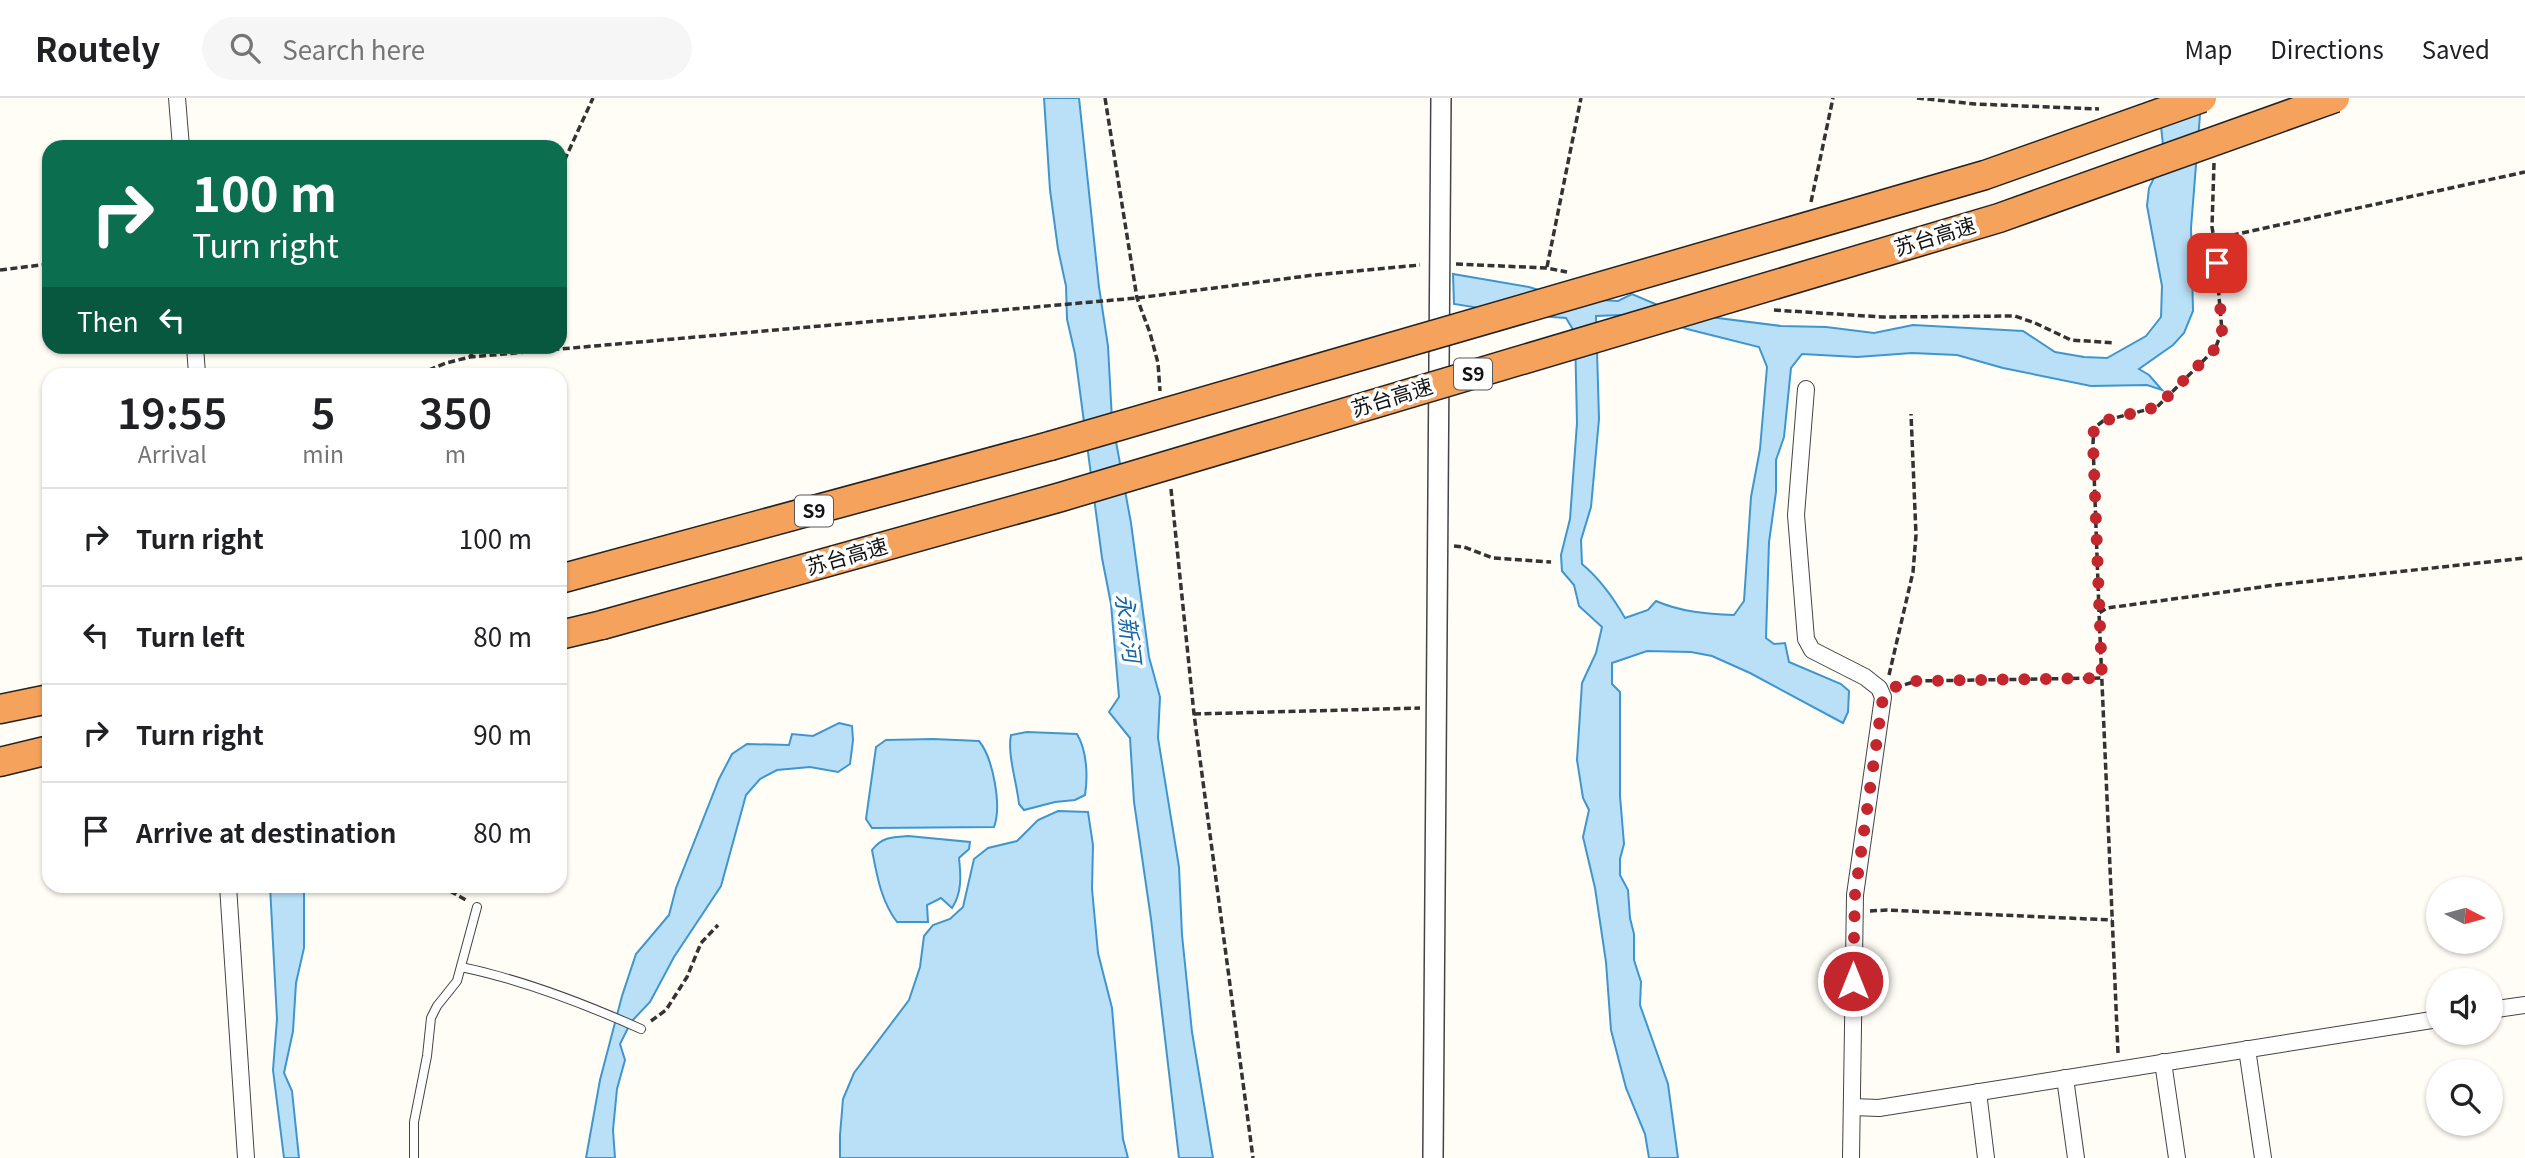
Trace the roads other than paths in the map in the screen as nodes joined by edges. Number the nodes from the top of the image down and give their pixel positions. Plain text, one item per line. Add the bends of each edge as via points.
1 (177, 98) edge
2 (1441, 98) edge
3 (2202, 98) edge
4 (2335, 98) edge
5 (180, 140) edge
6 (1806, 389) dead end
7 (568, 577) edge
8 (567, 633) edge
9 (0, 697) edge
10 (42, 698) edge
11 (42, 700) edge
12 (0, 709) edge
13 (42, 752) edge
14 (0, 762) edge
15 (228, 893) edge
16 (477, 907) road end
17 (461, 967) junction
18 (2525, 1005) edge
19 (2503, 1008) edge
20 (2426, 1021) edge
21 (641, 1029) road end
22 (2247, 1049) junction
23 (2163, 1062) junction
24 (2065, 1078) junction
25 (1978, 1092) junction
26 (1852, 1107) junction
27 (246, 1158) edge
28 (414, 1158) edge
29 (1433, 1158) edge
30 (1851, 1158) edge
31 (1986, 1158) edge
32 (2076, 1158) edge
33 (2178, 1158) edge
34 (2263, 1158) edge

1 - 5 street
2 - 29 street
3 - 7 highway, S9, bridge via 1959,183 1051,446
4 - 8 highway, 苏台高速 / S9, bridge via 1999,218 1061,497
6 - 26 street via 1796,514 1807,639 1812,650 1865,677 1883,697 1854,913
9 - 10 highway
11 - 12 highway
13 - 14 highway
15 - 27 street
16 - 17 lane
17 - 21 lane via 581,1002
17 - 28 lane via 457,981 431,1018 414,1122
18 - 19 street
20 - 22 street
22 - 23 street
22 - 34 street
23 - 24 street
23 - 33 street
24 - 25 street
24 - 32 street
25 - 26 street via 1879,1108
25 - 31 street
26 - 30 street

